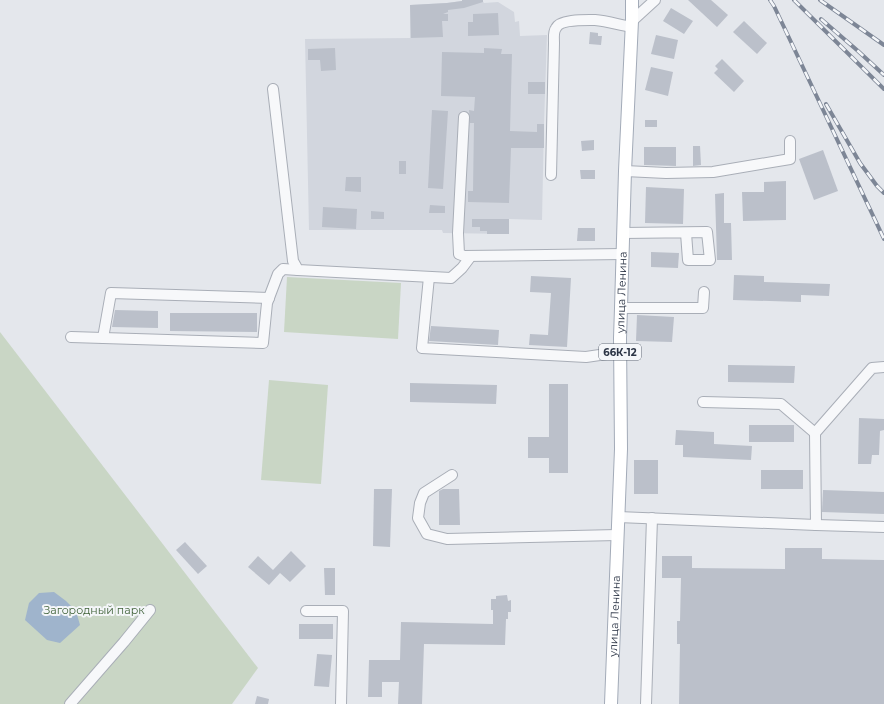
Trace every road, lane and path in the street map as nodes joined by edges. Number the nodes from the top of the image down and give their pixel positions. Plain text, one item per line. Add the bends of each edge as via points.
1 (632, 0) edge
2 (655, 0) edge
3 (632, 24) junction
4 (273, 89) dead end
5 (464, 117) dead end
6 (790, 141) dead end
7 (625, 171) junction
8 (551, 175) dead end
9 (686, 232) dead end
10 (623, 233) junction
11 (623, 254) junction
12 (471, 256) junction
13 (298, 270) junction
14 (429, 277) junction
15 (704, 292) dead end
16 (269, 298) junction
17 (622, 308) junction
18 (72, 337) dead end
19 (103, 338) junction
20 (620, 352) junction
21 (884, 367) edge
22 (703, 402) dead end
23 (815, 433) junction
24 (452, 475) dead end
25 (618, 516) junction
26 (652, 518) junction
27 (816, 525) junction
28 (884, 527) edge
29 (617, 535) junction
30 (150, 610) dead end
31 (306, 611) dead end
32 (70, 704) edge
33 (341, 704) edge
34 (611, 704) edge
35 (646, 704) edge

1 - 3 main road, улица Ленина / 66К-12
2 - 3 lane
3 - 7 main road, улица Ленина / 66К-12
3 - 8 lane via 595,20 565,22 556,28
4 - 13 lane via 293,261
5 - 12 lane via 459,254
6 - 7 lane via 790,159 713,172
7 - 10 main road, улица Ленина / 66К-12
9 - 10 lane
10 - 11 main road, улица Ленина / 66К-12
11 - 12 lane
11 - 17 main road, улица Ленина / 66К-12
12 - 14 lane via 451,278
13 - 14 lane
13 - 16 lane via 284,269 278,274
14 - 20 lane via 422,348 586,357
15 - 17 lane via 703,308
16 - 19 lane via 111,293
16 - 19 lane via 263,343
17 - 20 main road, улица Ленина / 66К-12
18 - 19 lane
20 - 25 main road, улица Ленина / 66К-12 via 621,448
21 - 23 lane via 872,368
22 - 23 lane via 781,404
23 - 27 lane
24 - 29 lane via 424,493 418,518 428,534 447,539
25 - 26 lane
25 - 29 main road, улица Ленина / 66К-12
26 - 27 lane
26 - 35 lane
27 - 28 lane
29 - 34 main road, улица Ленина / 66К-12
30 - 32 lane
31 - 33 lane via 342,611

